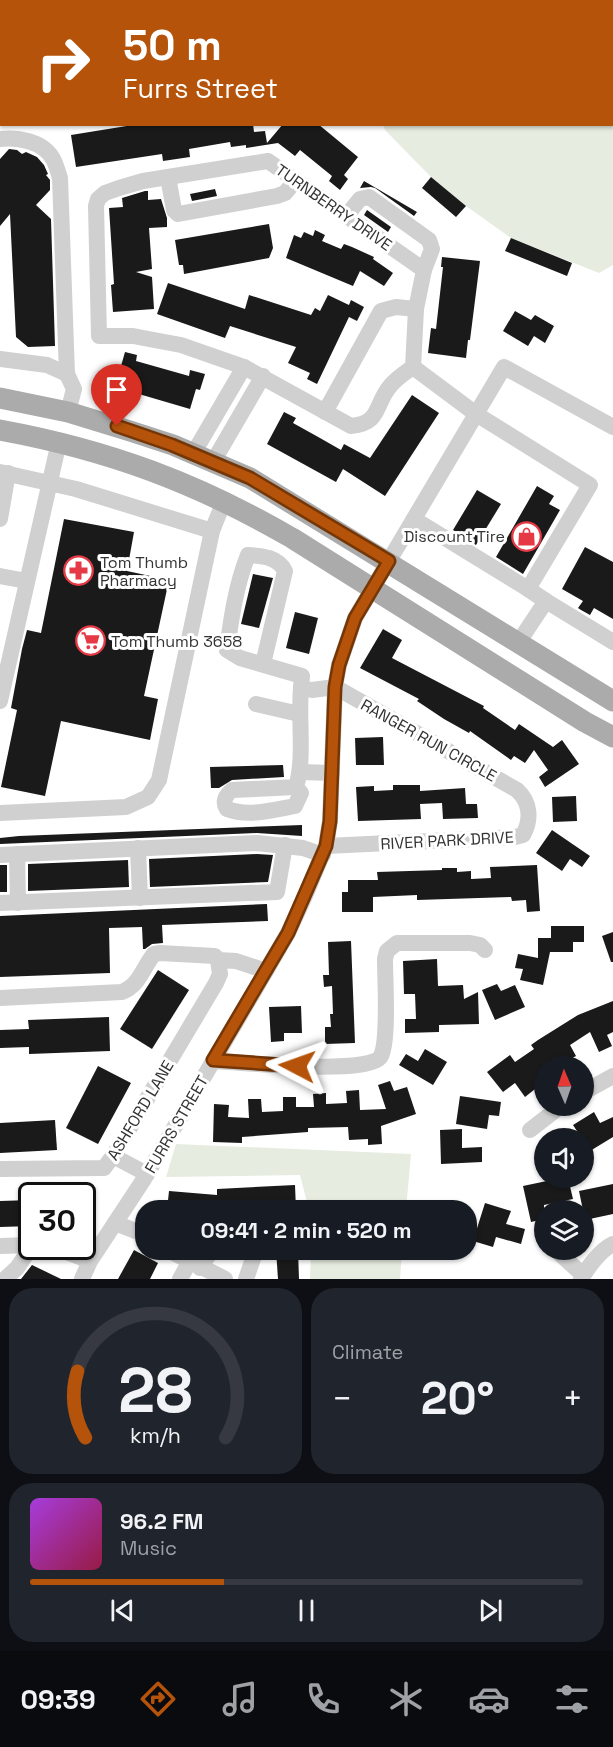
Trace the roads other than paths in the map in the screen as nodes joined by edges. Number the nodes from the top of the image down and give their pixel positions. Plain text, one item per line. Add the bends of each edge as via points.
1 (0, 139) edge
2 (168, 177) junction
3 (296, 180) junction
4 (347, 215) junction
5 (424, 270) junction
6 (416, 309) junction
7 (0, 359) edge
8 (244, 367) junction
9 (413, 367) junction
10 (67, 374) junction
11 (263, 376) junction
12 (0, 398) edge
13 (68, 412) junction
14 (325, 412) junction
15 (476, 414) junction
16 (613, 427) edge
17 (0, 430) edge
18 (59, 442) junction
19 (203, 458) junction
20 (4, 473) edge
21 (50, 483) junction
22 (224, 501) junction
23 (0, 519) edge
24 (414, 519) junction
25 (212, 531) junction
26 (292, 538) junction
27 (389, 561) junction
28 (279, 562) junction
29 (0, 576) edge
30 (27, 581) junction
31 (372, 588) junction
32 (528, 589) junction
33 (546, 601) junction
34 (613, 642) edge
35 (518, 643) junction
36 (262, 664) junction
37 (335, 687) junction
38 (301, 688) junction
39 (0, 701) edge
40 (613, 701) edge
41 (255, 704) dead end
42 (298, 714) junction
43 (613, 737) edge
44 (332, 773) junction
45 (521, 794) joint
46 (0, 813) edge
47 (285, 845) junction
48 (138, 848) junction
49 (324, 850) junction
50 (8, 854) edge
51 (140, 898) junction
52 (0, 903) edge
53 (18, 903) junction
54 (485, 950) dead end
55 (218, 960) junction
56 (266, 971) junction
57 (0, 998) edge
58 (213, 1060) junction
59 (613, 1076) edge
60 (594, 1086) edge
61 (548, 1116) edge
62 (530, 1130) dead end
63 (113, 1156) junction
64 (0, 1169) edge
65 (147, 1174) junction
66 (115, 1222) junction
67 (135, 1230) edge
68 (613, 1244) edge
69 (0, 1246) edge
70 (18, 1246) edge
71 (22, 1260) edge
72 (187, 1260) edge
73 (200, 1260) edge
74 (253, 1260) edge
75 (566, 1260) edge
76 (90, 1261) joint
77 (195, 1264) junction
78 (582, 1277) edge
79 (5, 1279) edge
80 (82, 1279) edge
81 (180, 1279) edge
82 (225, 1279) edge
83 (246, 1279) edge

1 - 10 street via 37,143 52,157 60,178
2 - 3 street, TURNBERRY DRIVE via 268,161
2 - 3 street via 178,214 285,194
2 - 8 street, TURNBERRY DRIVE via 118,188 98,199 99,336 134,336 181,345
3 - 4 street, TURNBERRY DRIVE
4 - 5 street, TURNBERRY DRIVE
4 - 5 street via 360,199 369,197 429,240 432,249
5 - 6 street
6 - 9 street
6 - 14 street via 381,311
7 - 10 street via 47,365
8 - 11 street, TURNBERRY DRIVE
8 - 19 street
9 - 14 street, TURNBERRY DRIVE via 391,384 371,420 351,426
9 - 15 street
10 - 13 street via 74,389
11 - 14 street, TURNBERRY DRIVE
11 - 19 street
12 - 13 main road
13 - 18 main road
13 - 19 main road
15 - 16 street, FURRS STREET via 504,367
15 - 24 street, FURRS STREET
15 - 32 street via 590,485
17 - 18 main road
18 - 21 street
18 - 22 main road via 152,470
19 - 27 main road via 260,483
20 - 21 street
20 - 23 street
21 - 25 street
21 - 30 street
22 - 25 street
22 - 26 main road
24 - 27 street, FURRS STREET
24 - 32 street
25 - 46 street via 159,780 148,797 126,807
26 - 28 street
26 - 31 main road
27 - 31 street, FURRS STREET
27 - 35 main road
28 - 36 street via 285,577
28 - 36 street via 248,555 231,623 227,650
29 - 30 street
30 - 39 street
31 - 37 street, FURRS STREET via 355,618
31 - 43 main road
32 - 33 street
33 - 34 street
33 - 35 street
35 - 40 main road
36 - 38 street via 302,676
37 - 38 street
37 - 44 street, FURRS STREET
37 - 45 street, RANGER RUN CIRCLE
38 - 42 street
41 - 42 street
42 - 44 street via 298,779
44 - 49 street, FURRS STREET
45 - 49 street, RIVER PARK DRIVE via 529,815 523,835
47 - 48 street
47 - 49 street
47 - 51 street via 277,892
48 - 50 street
48 - 51 street
49 - 56 street, FURRS STREET via 288,933
50 - 53 street
51 - 53 street
52 - 53 street
54 - 58 street via 470,943 398,943 387,951 385,1036 381,1057 372,1064 318,1068
55 - 56 street
55 - 57 street via 215,956 154,954 140,978 122,992
55 - 63 street, ASHFORD LANE via 220,974 216,983
56 - 58 street, FURRS STREET
58 - 65 street, FURRS STREET
59 - 60 street
61 - 62 street
63 - 64 street, ASHFORD LANE via 104,1168
63 - 65 street
65 - 66 street, FURRS STREET
66 - 67 street
66 - 76 street, FURRS STREET
68 - 78 street
69 - 70 street
71 - 79 street
72 - 77 street
73 - 77 street
74 - 83 street
75 - 78 street
76 - 80 street, FURRS STREET
77 - 81 street
77 - 82 street

